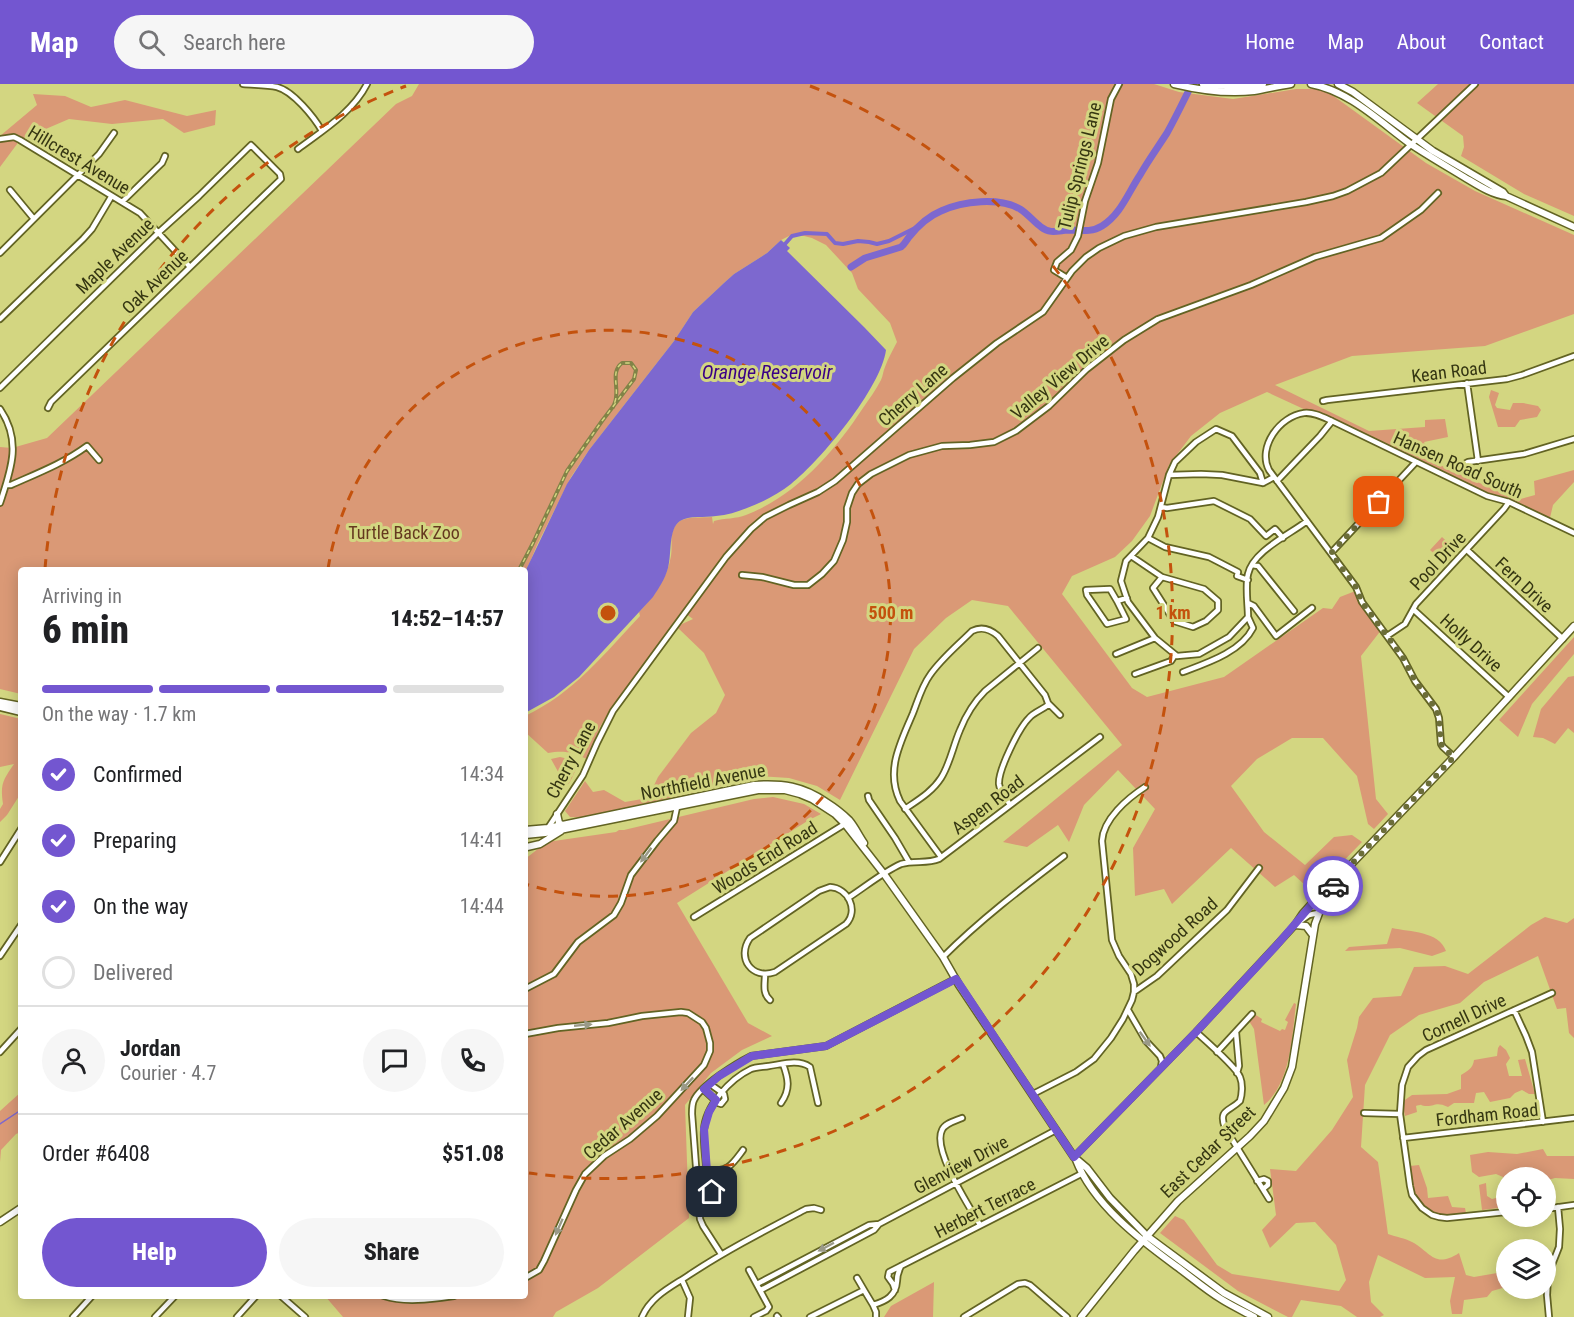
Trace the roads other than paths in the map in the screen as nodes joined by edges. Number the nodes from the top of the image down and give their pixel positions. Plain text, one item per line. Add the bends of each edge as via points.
1 (243, 84) edge
2 (367, 84) edge
3 (1119, 84) edge
4 (1174, 84) edge
5 (1203, 84) edge
6 (1263, 84) edge
7 (1291, 84) edge
8 (1311, 84) edge
9 (1338, 84) edge
10 (1475, 84) edge
11 (1324, 85) edge
12 (322, 131) junction
13 (114, 133) dead end
14 (0, 139) edge
15 (1414, 142) junction
16 (298, 149) dead end
17 (165, 156) dead end
18 (78, 175) junction
19 (281, 177) joint
20 (10, 190) dead end
21 (1438, 193) dead end
22 (111, 196) junction
23 (122, 202) junction
24 (34, 219) junction
25 (1574, 227) edge
26 (158, 233) junction
27 (0, 253) edge
28 (190, 267) junction
29 (1067, 278) junction
30 (0, 319) edge
31 (1574, 356) edge
32 (1467, 383) junction
33 (0, 388) edge
34 (1323, 401) dead end
35 (48, 408) dead end
36 (0, 409) edge
37 (1332, 421) junction
38 (1574, 439) edge
39 (99, 460) dead end
40 (1478, 461) junction
41 (1416, 462) junction
42 (1459, 467) dead end
43 (1169, 475) junction
44 (1276, 479) junction
45 (1263, 483) junction
46 (6, 485) junction
47 (1509, 502) junction
48 (0, 503) edge
49 (1161, 507) junction
50 (1307, 521) junction
51 (1574, 532) edge
52 (1148, 538) junction
53 (1283, 538) junction
54 (1467, 550) junction
55 (1331, 553) junction
56 (1131, 556) junction
57 (1252, 565) junction
58 (742, 575) dead end
59 (1162, 577) junction
60 (1248, 580) junction
61 (1127, 598) junction
62 (1117, 601) junction
63 (1248, 603) junction
64 (1312, 608) dead end
65 (1414, 610) junction
66 (1294, 611) dead end
67 (1248, 617) junction
68 (1574, 627) edge
69 (1387, 636) junction
70 (1155, 638) junction
71 (1563, 639) junction
72 (1038, 648) dead end
73 (1116, 654) dead end
74 (1175, 655) junction
75 (1019, 663) junction
76 (1183, 672) dead end
77 (1135, 674) dead end
78 (1509, 697) junction
79 (0, 702) edge
80 (1048, 703) junction
81 (18, 705) edge
82 (0, 707) edge
83 (18, 711) edge
84 (1060, 715) dead end
85 (1100, 737) dead end
86 (1454, 757) junction
87 (1145, 787) dead end
88 (868, 796) dead end
89 (1010, 805) junction
90 (677, 807) junction
91 (905, 809) junction
92 (557, 814) junction
93 (847, 823) junction
94 (564, 827) junction
95 (528, 830) edge
96 (547, 830) junction
97 (18, 834) edge
98 (528, 834) edge
99 (528, 845) edge
100 (528, 847) edge
101 (1064, 856) dead end
102 (941, 857) junction
103 (0, 862) edge
104 (909, 862) junction
105 (1259, 868) dead end
106 (884, 874) junction
107 (1330, 890) junction
108 (848, 898) junction
109 (1318, 913) junction
110 (694, 917) dead end
111 (1295, 925) junction
112 (18, 929) edge
113 (1312, 934) junction
114 (0, 956) edge
115 (943, 957) junction
116 (765, 974) junction
117 (956, 979) junction
118 (528, 988) edge
119 (1134, 992) junction
120 (1552, 993) dead end
121 (770, 1000) dead end
122 (1128, 1010) junction
123 (1514, 1010) junction
124 (1252, 1014) dead end
125 (18, 1032) edge
126 (1196, 1032) junction
127 (1236, 1032) junction
128 (528, 1033) edge
129 (0, 1052) edge
130 (1217, 1052) junction
131 (783, 1064) junction
132 (1161, 1067) junction
133 (1237, 1073) junction
134 (710, 1084) junction
135 (704, 1089) junction
136 (721, 1092) junction
137 (1033, 1094) junction
138 (716, 1100) junction
139 (781, 1102) dead end
140 (818, 1103) dead end
141 (1364, 1113) dead end
142 (1400, 1114) junction
143 (962, 1118) dead end
144 (1574, 1118) edge
145 (1543, 1122) junction
146 (1056, 1130) junction
147 (1403, 1138) junction
148 (1238, 1147) junction
149 (743, 1150) dead end
150 (1074, 1157) junction
151 (707, 1171) junction
152 (1081, 1174) junction
153 (1257, 1181) junction
154 (956, 1182) junction
155 (1103, 1190) junction
156 (1263, 1190) junction
157 (1269, 1199) dead end
158 (720, 1200) dead end
159 (1574, 1205) edge
160 (1558, 1207) joint
161 (18, 1210) edge
162 (821, 1210) dead end
163 (1496, 1213) edge
164 (0, 1222) edge
165 (879, 1224) junction
166 (980, 1225) junction
167 (1145, 1239) junction
168 (721, 1254) junction
169 (901, 1266) junction
170 (749, 1270) dead end
171 (528, 1276) edge
172 (857, 1278) dead end
173 (682, 1280) junction
174 (757, 1284) junction
175 (761, 1290) junction
176 (864, 1290) junction
177 (894, 1290) junction
178 (89, 1299) edge
179 (172, 1299) edge
180 (253, 1299) edge
181 (284, 1299) edge
182 (1233, 1302) junction
183 (873, 1305) junction
184 (73, 1317) edge
185 (155, 1317) edge
186 (237, 1317) edge
187 (305, 1317) edge
188 (642, 1317) edge
189 (688, 1317) edge
190 (754, 1317) edge
191 (810, 1317) edge
192 (876, 1317) edge
193 (964, 1317) edge
194 (1067, 1317) edge
195 (1081, 1317) edge
196 (1254, 1317) edge
197 (1268, 1317) edge
198 (1549, 1317) edge

1 - 12 street via 287,92
2 - 12 street via 357,99
3 - 29 street, Tulip Springs Lane via 1111,99 1078,236 1054,270
4 - 7 main road via 1239,92
5 - 6 main road
8 - 11 main road
9 - 15 main road
10 - 15 street, Cherry Lane
11 - 15 main road
12 - 16 street
13 - 18 street
14 - 18 street, Hillcrest Avenue via 14,137
15 - 25 main road via 1506,196
15 - 29 street, Cherry Lane via 1381,173 1340,194 1138,231 1099,248
17 - 23 street
18 - 22 street, Hillcrest Avenue
18 - 24 street
19 - 26 street, Maple Avenue via 251,145
19 - 28 street, Oak Avenue
20 - 24 street
21 - 58 street, Valley View Drive via 1381,238 1315,256 1251,285 1158,319 1087,369 1016,431 994,442 942,446 909,455 871,474 852,493 843,540 834,561 808,585
22 - 23 street, Hillcrest Avenue
22 - 30 street via 83,239
23 - 26 street, Hillcrest Avenue via 140,213
24 - 27 street
26 - 28 street, Hillcrest Avenue
26 - 33 street, Maple Avenue
28 - 35 street, Oak Avenue
29 - 92 street, Cherry Lane via 1043,312 952,378 835,481 771,514 751,529 701,589 613,711 583,775
31 - 32 street, Kean Road via 1521,375
32 - 34 street, Kean Road
32 - 40 street
36 - 46 street via 13,448
37 - 41 street, Hansen Road South
37 - 44 street
37 - 44 street, Hansen Road South via 1306,413 1280,425 1265,451 1266,462
38 - 40 street via 1524,454
39 - 46 street via 87,446 54,467
40 - 42 street
41 - 47 street, Hansen Road South via 1487,496
41 - 55 street
43 - 45 street via 1222,475
43 - 45 street via 1175,462 1216,429 1232,436 1260,473
43 - 49 street
44 - 45 street
44 - 50 street
46 - 48 street
47 - 51 street, Hansen Road South
47 - 54 street, Pool Drive
49 - 52 street
49 - 53 street via 1215,501 1250,519 1266,536 1275,530
50 - 53 street
50 - 55 street
52 - 56 street
52 - 60 street via 1165,547 1209,557
53 - 57 street via 1261,553
54 - 65 street, Pool Drive
54 - 71 street, Fern Drive
55 - 69 street
56 - 59 street
56 - 61 street via 1121,581
57 - 60 street
57 - 66 street via 1258,566
59 - 59 street via 1204,589 1218,601 1218,610 1193,627 1174,621 1153,588
60 - 63 street
61 - 62 street
61 - 70 street
62 - 62 street via 1110,589 1086,590 1107,624 1126,619
63 - 64 street via 1276,636
63 - 67 street
65 - 69 street, Pool Drive via 1405,624
65 - 78 street, Holly Drive
67 - 74 street via 1229,637 1199,654
67 - 76 street via 1253,628 1249,636 1220,658
68 - 71 main road, East Cedar Street
69 - 86 street via 1436,709 1441,744
70 - 73 street
70 - 74 street
71 - 78 main road, East Cedar Street
72 - 75 street
74 - 77 street via 1171,661
75 - 80 street
75 - 91 street via 973,705 941,778
75 - 91 street via 995,633 979,628 931,673 894,763 896,793
78 - 86 main road, East Cedar Street
79 - 81 main road
80 - 84 street
80 - 89 street via 1021,728 1001,771 999,786
82 - 83 main road
85 - 89 street, Aspen Road
86 - 107 main road, East Cedar Street
87 - 119 street via 1111,817 1102,835 1112,940 1131,974
88 - 104 street
89 - 102 street, Aspen Road
90 - 93 main road, Northfield Avenue via 758,789 784,790 812,799
90 - 94 main road, Northfield Avenue
90 -> 118 street via 674,821 632,875 614,915 578,942 555,974
91 - 102 street
92 - 94 main road
92 - 96 street, Cherry Lane
93 - 94 main road, Northfield Avenue via 834,807 816,795 777,784 754,785
93 - 106 main road, Northfield Avenue
93 - 110 street, Woods End Road
94 - 96 main road, Northfield Avenue
94 - 100 main road via 540,844
95 - 96 main road, Northfield Avenue
96 - 98 main road, Northfield Avenue
96 - 99 main road
97 - 103 street
101 - 115 street
102 - 104 street, Aspen Road
104 - 106 street, Aspen Road
105 - 119 street, Dogwood Road via 1227,910 1157,976
106 - 108 street, Aspen Road
106 - 115 main road, Northfield Avenue
107 - 109 main road, East Cedar Street
107 - 111 street via 1319,896
108 - 116 street via 852,915 846,924 775,972
108 - 116 street via 836,887 824,888 750,938 745,959 753,970
109 - 111 street
109 - 113 main road, East Cedar Street
111 - 113 main road via 1306,926
111 - 126 street
112 - 114 street
113 - 148 main road, East Cedar Street via 1289,1075 1264,1121
115 - 117 main road, Northfield Avenue
116 - 121 street via 764,990
117 - 134 street via 826,1046 752,1056
117 - 137 main road, Northfield Avenue
119 - 122 street, Dogwood Road
120 - 123 street, Cornell Drive
122 -> 132 street via 1160,1056
122 - 137 street, Dogwood Road via 1094,1059
123 - 142 street, Cornell Drive via 1414,1059 1403,1080
123 - 145 street via 1533,1052
124 - 127 street
125 - 129 street
126 - 130 street
126 - 132 street
127 - 130 street
127 - 133 street
128 -> 171 street, Cedar Avenue via 681,1012 702,1022 710,1043 704,1065 657,1116 585,1174 539,1270
130 - 133 street
131 - 136 street via 752,1068
131 - 139 street via 788,1087
131 - 140 street via 805,1063 810,1067
132 - 150 street
133 - 148 street via 1241,1099 1222,1119
134 - 135 street
134 - 136 street
135 - 138 street
135 - 168 street via 694,1100 692,1114 700,1219
136 - 138 street
137 - 146 main road, Northfield Avenue
138 - 151 street via 704,1129
141 - 142 street
142 - 147 street, Cornell Drive
143 - 154 street via 944,1127 939,1142
144 - 145 street, Fordham Road
145 - 147 street, Fordham Road
146 - 150 main road, Northfield Avenue
146 - 154 street, Glenview Drive
147 - 163 street, Cornell Drive via 1411,1191 1425,1210 1448,1218
148 - 153 street
148 - 167 main road, East Cedar Street via 1178,1201
149 - 151 street via 730,1167
150 - 152 main road
150 - 155 main road
151 - 158 street via 708,1186
152 - 155 main road via 1086,1173
152 - 166 street, Herbert Terrace
152 - 167 main road via 1117,1218
153 - 156 street
153 - 156 street via 1268,1181
154 - 165 street, Glenview Drive
154 - 166 street
155 - 167 main road
156 - 157 street
159 - 160 street
160 - 198 street via 1559,1247 1548,1275
161 - 164 main road
162 - 168 street via 806,1209
165 -> 174 street, Glenview Drive via 869,1225
165 - 175 street, Glenview Drive
166 - 169 street, Herbert Terrace
167 - 182 main road via 1221,1299
167 - 195 main road, East Cedar Street
168 - 173 street
169 - 177 street
169 - 177 street via 887,1274
170 - 174 street
172 - 176 street
173 - 188 street via 660,1293
173 - 189 street via 690,1298
174 - 175 street
175 - 190 street via 769,1308
176 - 183 street
176 - 191 street
177 - 183 street via 887,1299
178 - 184 street
179 - 185 street
180 - 186 street
181 - 187 street
182 - 196 main road
182 - 197 main road
183 - 192 street
193 - 194 street via 1025,1283

